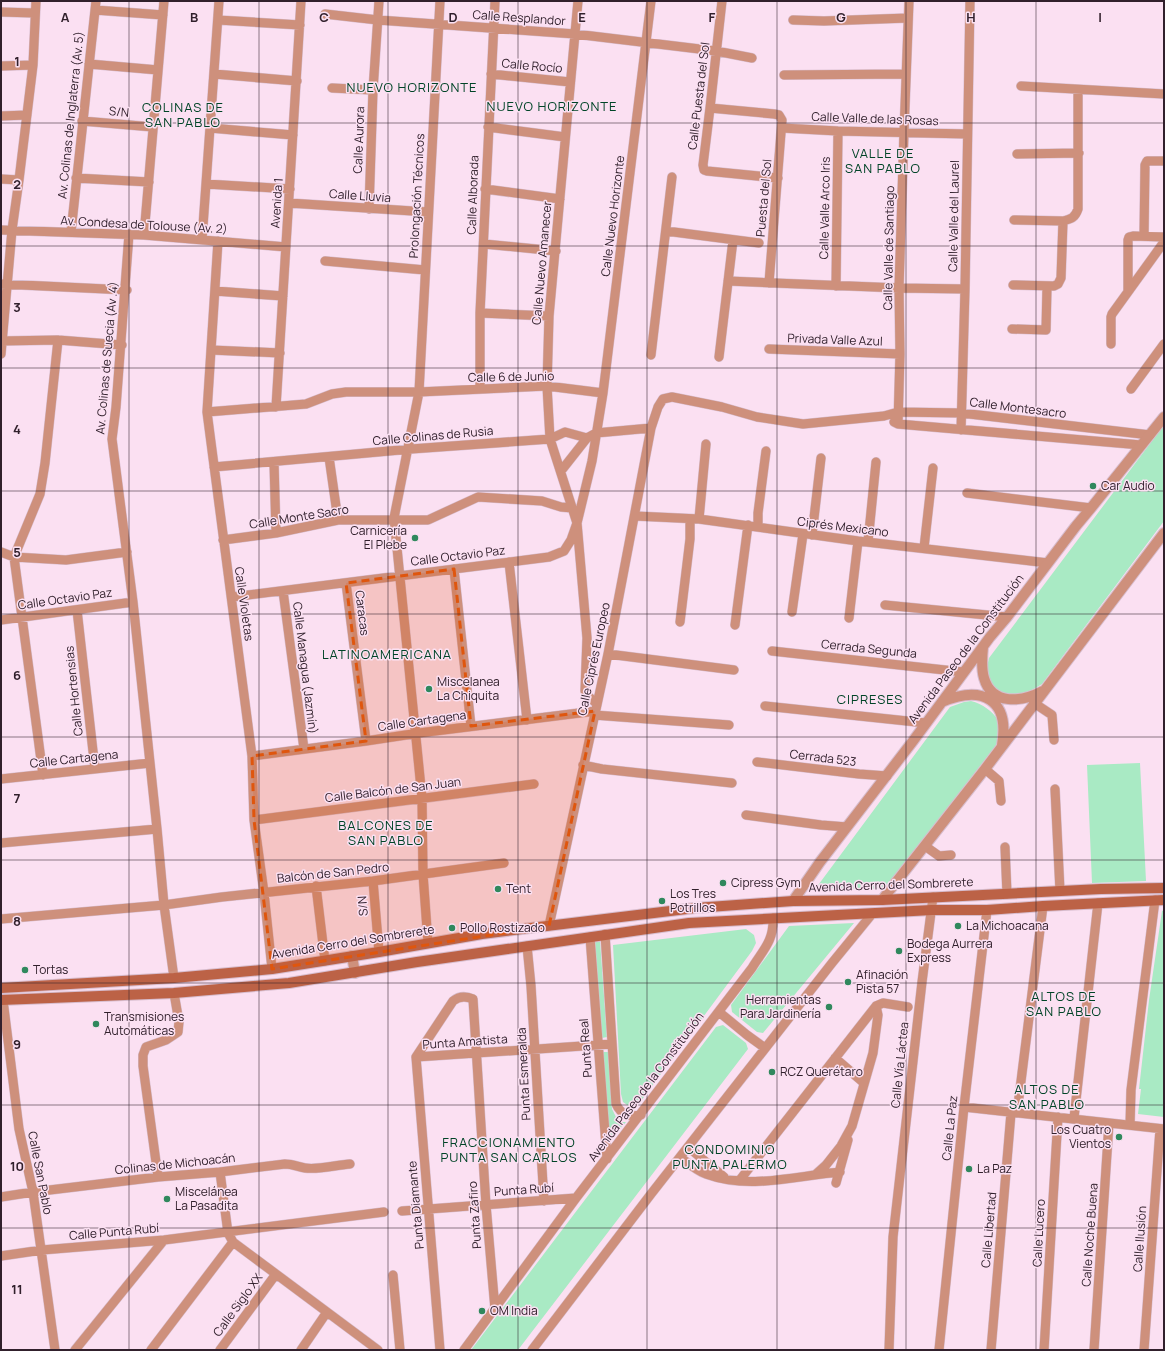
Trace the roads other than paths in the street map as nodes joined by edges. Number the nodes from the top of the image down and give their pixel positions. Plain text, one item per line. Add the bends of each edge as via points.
1 (36, 1) edge
2 (164, 1) edge
3 (219, 1) edge
4 (301, 1) edge
5 (380, 1) edge
6 (440, 1) edge
7 (494, 1) edge
8 (578, 1) edge
9 (651, 1) edge
10 (722, 1) edge
11 (909, 1) edge
12 (970, 1) edge
13 (95, 6) edge
14 (1, 12) edge
15 (34, 12) junction
16 (163, 14) junction
17 (325, 14) dead end
18 (908, 18) junction
19 (218, 20) junction
20 (378, 20) junction
21 (793, 20) dead end
22 (439, 24) junction
23 (300, 25) junction
24 (493, 28) junction
25 (575, 34) junction
26 (647, 42) junction
27 (716, 51) junction
28 (752, 58) dead end
29 (89, 64) junction
30 (33, 65) junction
31 (1, 66) edge
32 (158, 70) junction
33 (214, 74) junction
34 (491, 74) junction
35 (906, 74) junction
36 (784, 75) dead end
37 (297, 81) junction
38 (570, 82) junction
39 (1021, 86) dead end
40 (332, 88) dead end
41 (374, 90) junction
42 (1078, 90) junction
43 (1164, 94) edge
44 (710, 108) junction
45 (27, 115) junction
46 (1, 116) edge
47 (82, 121) junction
48 (153, 127) junction
49 (488, 127) junction
50 (210, 128) junction
51 (782, 128) junction
52 (838, 131) junction
53 (904, 132) junction
54 (967, 134) junction
55 (293, 135) junction
56 (565, 136) junction
57 (1078, 153) junction
58 (1017, 154) dead end
59 (1164, 161) edge
60 (672, 177) dead end
61 (76, 178) junction
62 (778, 178) junction
63 (1, 179) edge
64 (19, 180) junction
65 (149, 182) junction
66 (206, 184) junction
67 (485, 188) junction
68 (290, 189) junction
69 (560, 199) junction
70 (289, 203) junction
71 (369, 209) junction
72 (428, 212) junction
73 (1014, 220) dead end
74 (1063, 221) junction
75 (1, 230) edge
76 (12, 230) junction
77 (666, 231) junction
78 (71, 232) junction
79 (129, 234) junction
80 (144, 235) junction
81 (1144, 236) junction
82 (1164, 237) edge
83 (202, 240) junction
84 (733, 240) junction
85 (218, 241) junction
86 (1164, 242) edge
87 (759, 243) dead end
88 (484, 244) junction
89 (286, 247) junction
90 (556, 251) junction
91 (324, 261) dead end
92 (425, 270) junction
93 (728, 282) junction
94 (769, 283) junction
95 (4, 284) edge
96 (1013, 285) dead end
97 (836, 286) junction
98 (1047, 286) junction
99 (899, 288) junction
100 (966, 289) junction
101 (126, 290) junction
102 (1128, 290) junction
103 (215, 291) junction
104 (283, 296) junction
105 (480, 313) junction
106 (549, 316) junction
107 (1012, 329) dead end
108 (58, 340) junction
109 (2, 341) edge
110 (1112, 344) dead end
111 (1164, 344) edge
112 (121, 345) junction
113 (769, 349) dead end
114 (211, 350) junction
115 (280, 353) junction
116 (1, 354) edge
117 (651, 354) dead end
118 (900, 354) junction
119 (719, 357) dead end
120 (547, 386) junction
121 (480, 389) junction
122 (1131, 389) dead end
123 (419, 392) junction
124 (603, 393) junction
125 (663, 399) joint
126 (276, 406) junction
127 (207, 412) junction
128 (898, 412) junction
129 (961, 414) junction
130 (884, 416) junction
131 (1164, 417) edge
132 (898, 424) junction
133 (651, 428) junction
134 (960, 430) junction
135 (1150, 435) junction
136 (592, 436) junction
137 (550, 439) junction
138 (706, 444) dead end
139 (1141, 445) junction
140 (408, 450) junction
141 (766, 451) dead end
142 (329, 457) junction
143 (821, 458) dead end
144 (274, 462) junction
145 (876, 462) dead end
146 (214, 467) junction
147 (933, 468) dead end
148 (561, 471) junction
149 (967, 493) dead end
150 (572, 508) junction
151 (1091, 508) junction
152 (635, 516) junction
153 (695, 519) junction
154 (338, 520) junction
155 (394, 520) junction
156 (577, 523) junction
157 (748, 526) junction
158 (758, 527) junction
159 (276, 533) junction
160 (1164, 533) edge
161 (803, 534) junction
162 (812, 535) junction
163 (223, 540) junction
164 (858, 541) junction
165 (868, 542) junction
166 (924, 548) junction
167 (1, 552) edge
168 (127, 552) junction
169 (14, 557) junction
170 (509, 562) junction
171 (1048, 563) junction
172 (454, 569) junction
173 (400, 576) junction
174 (346, 583) junction
175 (283, 591) junction
176 (232, 597) junction
177 (133, 602) junction
178 (885, 605) dead end
179 (77, 610) junction
180 (792, 612) dead end
181 (23, 617) junction
182 (1007, 617) junction
183 (848, 618) dead end
184 (1, 620) edge
185 (680, 622) dead end
186 (735, 625) dead end
187 (982, 647) junction
188 (772, 650) dead end
189 (608, 654) junction
190 (734, 670) dead end
191 (963, 672) junction
192 (1044, 690) junction
193 (941, 702) junction
194 (1034, 703) junction
195 (765, 706) dead end
196 (595, 710) junction
197 (527, 720) junction
198 (926, 723) junction
199 (729, 725) dead end
200 (471, 726) junction
201 (415, 733) junction
202 (1054, 740) dead end
203 (366, 741) junction
204 (1001, 747) junction
205 (304, 749) junction
206 (252, 756) junction
207 (757, 762) dead end
208 (150, 763) junction
209 (583, 765) junction
210 (95, 769) junction
211 (985, 769) junction
212 (44, 775) junction
213 (887, 776) junction
214 (1, 779) edge
215 (732, 783) dead end
216 (534, 784) dead end
217 (1055, 789) dead end
218 (422, 798) junction
219 (1001, 801) dead end
220 (746, 815) dead end
221 (254, 820) junction
222 (847, 827) junction
223 (157, 829) junction
224 (1, 844) edge
225 (925, 846) junction
226 (1005, 847) dead end
227 (951, 855) dead end
228 (504, 863) dead end
229 (423, 874) junction
230 (373, 881) junction
231 (316, 886) junction
232 (1164, 888) edge
233 (1060, 891) junction
234 (264, 893) junction
235 (1007, 894) junction
236 (933, 897) junction
237 (793, 900) junction
238 (882, 900) junction
239 (1159, 900) edge
240 (1098, 903) junction
241 (164, 905) junction
242 (1043, 906) junction
243 (932, 910) junction
244 (987, 910) junction
245 (872, 914) junction
246 (773, 918) junction
247 (1, 919) edge
248 (549, 926) junction
249 (605, 934) junction
250 (590, 937) junction
251 (428, 943) junction
252 (527, 946) junction
253 (379, 952) junction
254 (352, 956) junction
255 (325, 961) junction
256 (272, 969) junction
257 (355, 973) junction
258 (174, 978) junction
259 (1, 980) edge
260 (1, 988) edge
261 (174, 993) junction
262 (2, 1000) edge
263 (876, 1006) junction
264 (908, 1007) dead end
265 (719, 1012) junction
266 (612, 1044) junction
267 (597, 1046) junction
268 (765, 1048) junction
269 (534, 1049) junction
270 (476, 1053) junction
271 (416, 1057) junction
272 (835, 1058) junction
273 (864, 1083) junction
274 (964, 1107) junction
275 (1014, 1113) junction
276 (641, 1115) junction
277 (1058, 1117) junction
278 (1074, 1118) junction
279 (1109, 1122) junction
280 (1130, 1125) junction
281 (852, 1126) junction
282 (1162, 1129) edge
283 (688, 1147) junction
284 (680, 1157) junction
285 (607, 1158) junction
286 (350, 1164) dead end
287 (220, 1172) junction
288 (840, 1172) junction
289 (816, 1174) junction
290 (158, 1177) junction
291 (727, 1180) junction
292 (739, 1181) junction
293 (836, 1183) dead end
294 (33, 1192) junction
295 (1, 1197) edge
296 (576, 1198) junction
297 (544, 1201) junction
298 (486, 1205) junction
299 (428, 1209) junction
300 (402, 1211) dead end
301 (384, 1212) dead end
302 (228, 1233) junction
303 (164, 1240) junction
304 (233, 1242) junction
305 (42, 1250) junction
306 (1, 1256) edge
307 (276, 1274) junction
308 (394, 1275) dead end
309 (495, 1309) junction
310 (327, 1312) junction
311 (368, 1347) edge
312 (55, 1350) edge
313 (75, 1350) edge
314 (151, 1350) edge
315 (220, 1350) edge
316 (301, 1350) edge
317 (378, 1350) edge
318 (400, 1350) edge
319 (440, 1350) edge
320 (464, 1350) edge
321 (532, 1350) edge
322 (889, 1350) edge
323 (939, 1350) edge
324 (991, 1350) edge
325 (1044, 1350) edge
326 (1094, 1350) edge
327 (1144, 1350) edge

1 - 15 street
2 - 16 street
3 - 19 street
4 - 23 street, Avenida 1
5 - 20 street, Calle Aurora
6 - 22 street, Prolongación Técnicos
7 - 24 street, Calle Alborada
8 - 25 street, Calle Nuevo Amanecer
9 - 26 street, Calle Nuevo Horizonte
10 - 27 street, Calle Puesta del Sol
11 - 18 street, Calle Valle de Santiago
12 - 54 street, Calle Valle del Laurel
13 - 16 street
13 - 29 street, Av. Colinas de Inglaterra (Av. 5)
14 - 15 street
15 - 30 street
16 - 32 street
17 - 20 street, Calle Resplandor
18 - 21 street
18 - 35 street, Calle Valle de Santiago
19 - 23 street
19 - 33 street
20 - 22 street, Calle Resplandor
20 - 41 street, Calle Aurora
22 - 24 street, Calle Resplandor
22 - 72 street, Prolongación Técnicos
23 - 37 street, Avenida 1
24 - 25 street, Calle Resplandor
24 - 34 street, Calle Alborada
25 - 26 street, Calle Resplandor
25 - 38 street, Calle Nuevo Amanecer
26 - 27 street, Calle Resplandor
26 - 124 street, Calle Nuevo Horizonte
27 - 28 street, Calle Resplandor
27 - 44 street, Calle Puesta del Sol
29 - 32 street
29 - 47 street, Av. Colinas de Inglaterra (Av. 5)
30 - 31 street
30 - 45 street
32 - 48 street
33 - 37 street
33 - 50 street
34 - 38 street, Calle Rocío
34 - 49 street, Calle Alborada
35 - 36 street
35 - 53 street, Calle Valle de Santiago
37 - 55 street, Avenida 1
38 - 56 street, Calle Nuevo Amanecer
39 - 42 street
40 - 41 street
41 - 71 street, Calle Aurora
42 - 43 street
42 - 57 street
44 - 51 street, Puesta del Sol via 779,115
44 - 62 street, Calle Puesta del Sol via 702,165 704,170
45 - 46 street
45 - 64 street
47 - 48 street, S/N
47 - 61 street, Av. Colinas de Inglaterra (Av. 5)
48 - 65 street
49 - 56 street
49 - 67 street, Calle Alborada
50 - 55 street
50 - 66 street
51 - 52 street, Calle Valle de las Rosas
51 - 62 street, Puesta del Sol
52 - 53 street, Calle Valle de las Rosas
52 - 97 street, Calle Valle Arco Iris
53 - 54 street, Calle Valle de las Rosas
53 - 99 street, Calle Valle de Santiago
54 - 100 street, Calle Valle del Laurel
55 - 68 street, Avenida 1
56 - 69 street, Calle Nuevo Amanecer
57 - 58 street
57 - 74 street via 1078,209 1074,217
59 - 81 street via 1150,160 1145,165
60 - 77 street
61 - 65 street
61 - 78 street, Av. Colinas de Inglaterra (Av. 5)
62 - 94 street, Puesta del Sol
63 - 64 street
64 - 76 street
65 - 80 street
66 - 68 street
66 - 83 street
67 - 69 street
67 - 88 street, Calle Alborada
68 - 70 street, Avenida 1
69 - 90 street, Calle Nuevo Amanecer
70 - 71 street, Calle Lluvia
70 - 89 street, Avenida 1
71 - 72 street, Calle Lluvia
72 - 92 street, Prolongación Técnicos
73 - 74 street
74 - 98 street via 1060,281 1056,286
75 - 76 street, Av. Condesa de Tolouse (Av. 2)
76 - 78 street, Av. Condesa de Tolouse (Av. 2)
76 - 95 street
77 - 84 street
77 - 117 street
78 - 79 street, Av. Condesa de Tolouse (Av. 2)
79 - 80 street, Av. Condesa de Tolouse (Av. 2)
79 - 101 street, Av. Colinas de Suecia (Av .4)
80 - 83 street, Av. Condesa de Tolouse (Av. 2)
81 - 82 street
81 - 102 street via 1133,236 1128,240
83 - 85 street, Av. Condesa de Tolouse (Av. 2)
84 - 87 street
84 - 93 street
85 - 89 street, Av. Condesa de Tolouse (Av. 2)
85 - 103 street, Calle Violetas
86 - 102 street
88 - 90 street
88 - 105 street, Calle Alborada
89 - 104 street, Avenida 1
90 - 106 street, Calle Nuevo Amanecer
91 - 92 street
92 - 123 street, Prolongación Técnicos
93 - 94 street
93 - 119 street
94 - 97 street
95 - 101 street
95 - 109 street
96 - 98 street
97 - 99 street
98 - 107 street via 1046,330
99 - 100 street
99 - 118 street, Calle Valle de Santiago
100 - 129 street, Calle Valle del Laurel
101 - 112 street, Av. Colinas de Suecia (Av .4)
102 - 110 street via 1111,317
103 - 104 street
103 - 114 street, Calle Violetas
104 - 115 street, Avenida 1
105 - 106 street
105 - 121 street, Calle Alborada
106 - 120 street, Calle Nuevo Amanecer
108 - 109 street
108 - 112 street
108 - 169 street via 46,463 40,494
109 - 116 street
111 - 122 street
112 - 168 street, Av. Colinas de Suecia (Av .4) via 112,439
113 - 118 street, Privada Valle Azul
114 - 115 street
114 - 127 street, Calle Violetas
115 - 126 street, Avenida 1
118 - 128 street, Calle Valle de Santiago
120 - 121 street, Calle 6 de Junio
120 - 124 street, Calle 6 de Junio
120 - 137 street, Calle Nuevo Amanecer
121 - 123 street, Calle 6 de Junio
123 - 126 street, Calle 6 de Junio via 346,392 332,394 306,404
123 - 140 street, Prolongación Técnicos
124 - 136 street, Calle Nuevo Horizonte
125 - 130 street, Calle Montesacro via 672,397 756,417 803,424
125 - 133 street, Calle Ciprés Europeo
126 - 127 street, Calle 6 de Junio
127 - 146 street, Calle Violetas
128 - 129 street, Calle Montesacro
128 - 130 street, Calle Montesacro
128 - 132 street, Calle Valle de Santiago
129 - 134 street, Calle Valle del Laurel
129 - 135 street, Calle Montesacro
130 - 132 street, Calle Montesacro
131 - 135 street, Avenida Paseo de la Constitución
132 - 134 street, Calle Montesacro
133 - 136 street, Calle Colinas de Rusia
133 - 152 street, Calle Ciprés Europeo
134 - 139 street, Calle Montesacro
135 - 139 street, Avenida Paseo de la Constitución
136 - 137 street, Calle Colinas de Rusia via 565,432
136 - 148 street
136 - 156 street, Calle Octavio Paz via 592,461
137 - 140 street, Calle Colinas de Rusia
137 - 148 street, Calle Nuevo Amanecer
138 - 153 street
139 - 151 street, Avenida Paseo de la Constitución
140 - 142 street, Calle Colinas de Rusia
140 - 155 street, Prolongación Técnicos
141 - 158 street
142 - 144 street, Calle Colinas de Rusia
142 - 154 street
143 - 162 street
144 - 146 street, Calle Colinas de Rusia
144 - 159 street
145 - 165 street
146 - 163 street, Calle Violetas
147 - 166 street
148 - 150 street, Calle Nuevo Amanecer
149 - 151 street
150 - 155 street, Calle Monte Sacro via 542,502 478,497 428,520
150 - 156 street, Calle Nuevo Amanecer
151 - 171 street, Avenida Paseo de la Constitución
152 - 153 street, Ciprés Mexicano
152 - 189 street, Calle Ciprés Europeo
153 - 157 street, Ciprés Mexicano
153 - 185 street via 690,539
154 - 155 street, Calle Monte Sacro
154 - 159 street, Calle Monte Sacro
155 - 173 street, Prolongación Técnicos
156 - 170 street, Calle Octavio Paz via 564,551 550,557
156 - 196 street via 587,638 585,691
157 - 158 street, Ciprés Mexicano
157 - 186 street
158 - 161 street, Ciprés Mexicano
159 - 163 street, Calle Monte Sacro
160 - 192 street
161 - 162 street, Ciprés Mexicano
161 - 180 street
162 - 164 street, Ciprés Mexicano
163 - 176 street, Calle Violetas
164 - 165 street, Ciprés Mexicano
164 - 183 street
165 - 166 street, Ciprés Mexicano
166 - 171 street, Ciprés Mexicano
167 - 169 street
168 - 169 street via 66,560
168 - 177 street, Av. Colinas de Suecia (Av .4)
169 - 181 street
170 - 172 street, Calle Octavio Paz
170 - 197 street
171 - 182 street, Avenida Paseo de la Constitución
172 - 173 street, Calle Octavio Paz
172 - 200 street
173 - 174 street, Calle Octavio Paz
173 - 201 street, Prolongación Técnicos
174 - 175 street, Calle Octavio Paz
174 - 203 street, Caracas
175 - 176 street, Calle Octavio Paz
175 - 205 street, Calle Managua (Jazmín)
176 - 206 street, Calle Violetas
177 - 179 street, Calle Octavio Paz
177 - 208 street, Av. Colinas de Suecia (Av .4)
178 - 182 street
179 - 181 street, Calle Octavio Paz
179 - 210 street, Calle Hortensias
181 - 184 street, Calle Octavio Paz
181 - 212 street
182 - 187 street, Avenida Paseo de la Constitución
187 - 191 street, Avenida Paseo de la Constitución
187 - 192 street via 984,678 989,689 995,694 1018,700
188 - 191 street, Cerrada Segunda
189 - 190 street
189 - 196 street, Calle Ciprés Europeo
191 - 193 street, Avenida Paseo de la Constitución
192 - 194 street
193 - 198 street, Avenida Paseo de la Constitución
193 - 204 street via 968,694 992,701 999,710 1003,722
194 - 202 street via 1052,715
194 - 204 street
195 - 198 street
196 - 197 street, Calle Cartagena
196 - 199 street, Calle Cartagena
196 - 209 street, Calle Ciprés Europeo
197 - 200 street, Calle Cartagena
198 - 213 street, Avenida Paseo de la Constitución
200 - 201 street, Calle Cartagena
201 - 203 street, Calle Cartagena
201 - 218 street, Prolongación Técnicos
203 - 205 street, Calle Cartagena
204 - 211 street
205 - 206 street, Calle Cartagena
206 - 221 street, Calle Violetas
207 - 213 street, Cerrada 523
208 - 210 street, Calle Cartagena
208 - 223 street, Av. Colinas de Suecia (Av .4)
209 - 215 street
209 - 248 street, Calle Ciprés Europeo
210 - 212 street, Calle Cartagena
211 - 219 street via 999,781
211 - 225 street
212 - 214 street, Calle Cartagena
213 - 222 street, Avenida Paseo de la Constitución
216 - 218 street, Calle Balcón de San Juan
217 - 233 street
218 - 221 street, Calle Balcón de San Juan
218 - 229 street, Prolongación Técnicos
220 - 222 street
221 - 234 street, Calle Violetas
222 - 237 street, Avenida Paseo de la Constitución
223 - 224 street
223 - 241 street, Av. Colinas de Suecia (Av .4)
225 - 227 street via 939,856
225 - 238 street
226 - 235 street
228 - 229 street, Balcón de San Pedro
229 - 230 street, Balcón de San Pedro
229 - 251 street, Prolongación Técnicos
230 - 231 street, Balcón de San Pedro
230 - 253 street, S/N
231 - 234 street, Balcón de San Pedro
231 - 255 street
232 - 233 main road, Avenida Cerro del Sombrerete
233 - 235 main road, Avenida Cerro del Sombrerete
234 - 241 street, Balcón de San Pedro
234 - 256 street, Calle Violetas
235 - 236 main road, Avenida Cerro del Sombrerete
236 - 238 main road, Avenida Cerro del Sombrerete
236 - 243 street, Calle Vía Láctea
237 - 238 main road, Avenida Cerro del Sombrerete
237 - 248 main road, Avenida Cerro del Sombrerete via 695,908
239 - 240 main road
239 - 280 street via 1131,1090
240 - 242 main road
240 - 278 street
241 - 247 street, Balcón de San Pedro
241 - 258 street, Av. Colinas de Suecia (Av .4)
242 - 244 main road
242 - 275 street, Calle Libertad
243 - 244 main road
243 - 245 main road
243 - 322 street, Calle Vía Láctea via 893,1237
244 - 274 street, Calle La Paz
245 - 246 main road
245 - 268 street
246 - 249 main road via 689,923
246 - 265 street, Avenida Paseo de la Constitución via 771,939
248 - 251 main road, Avenida Cerro del Sombrerete
249 - 250 main road
249 - 266 street
250 - 252 main road
250 - 267 street, Punta Real
251 - 253 main road, Avenida Cerro del Sombrerete
252 - 257 main road
252 - 269 street, Punta Esmeralda
253 - 254 main road, Avenida Cerro del Sombrerete
254 - 255 main road, Avenida Cerro del Sombrerete
254 - 257 street
255 - 256 main road, Avenida Cerro del Sombrerete
256 - 258 main road, Avenida Cerro del Sombrerete
257 - 261 main road via 289,983
258 - 260 main road, Avenida Cerro del Sombrerete
259 - 260 street
261 - 262 main road
261 - 290 street via 179,1022 178,1032 166,1040 146,1047 143,1055
262 - 294 street, Calle San Pablo via 19,1129
263 - 264 street via 884,1003
263 - 272 street
263 - 273 street via 878,1015 873,1053
265 - 268 street, Avenida Paseo de la Constitución
265 - 276 street, Avenida Paseo de la Constitución
266 - 267 street, Punta Amatista
266 - 276 street via 616,1104 624,1114
267 - 269 street, Punta Amatista
267 - 285 street, Punta Real
268 - 283 street
269 - 270 street, Punta Amatista
269 - 297 street, Punta Esmeralda
270 - 271 street, Punta Amatista
270 - 271 street, Punta Zafiro via 473,999 468,997 456,998 453,1001
270 - 298 street, Punta Zafiro
271 - 299 street, Punta Diamante
272 - 273 street
272 - 292 street
273 - 281 street
274 - 275 street
274 - 323 street, Calle La Paz
275 - 277 street
275 - 324 street, Calle Libertad
276 - 285 street, Avenida Paseo de la Constitución
277 - 278 street
277 - 325 street, Calle Lucero
278 - 279 street
279 - 280 street
279 - 326 street, Calle Noche Buena
280 - 282 street
281 - 288 street
281 - 289 street via 841,1146
282 - 327 street, Calle Ilusión
283 - 284 street
283 - 291 street
284 - 291 street via 704,1174
284 - 321 street
285 - 296 street, Avenida Paseo de la Constitución
286 - 287 street, Colinas de Michoacán via 304,1168 285,1164
287 - 290 street, Colinas de Michoacán
287 - 302 street
288 - 289 street
288 - 293 street
289 - 292 street via 759,1182
290 - 294 street, Colinas de Michoacán
291 - 292 street
294 - 295 street, Colinas de Michoacán
294 - 305 street, Calle San Pablo
296 - 297 street, Punta Rubí
296 - 309 street, Avenida Paseo de la Constitución
297 - 298 street, Punta Rubí
298 - 299 street, Punta Rubí
298 - 309 street, Punta Zafiro
299 - 300 street, Punta Rubí
299 - 319 street, Punta Diamante
301 - 302 street
302 - 303 street, Calle Punta Rubí
302 - 304 street
303 - 305 street, Calle Punta Rubí
303 - 313 street
304 - 307 street
304 - 314 street
305 - 306 street, Calle Punta Rubí
305 - 312 street, Calle San Pablo
307 - 310 street
307 - 315 street, Calle Siglo XX
308 - 318 street
309 - 320 street, Avenida Paseo de la Constitución
310 - 311 street
310 - 316 street
311 - 317 street

